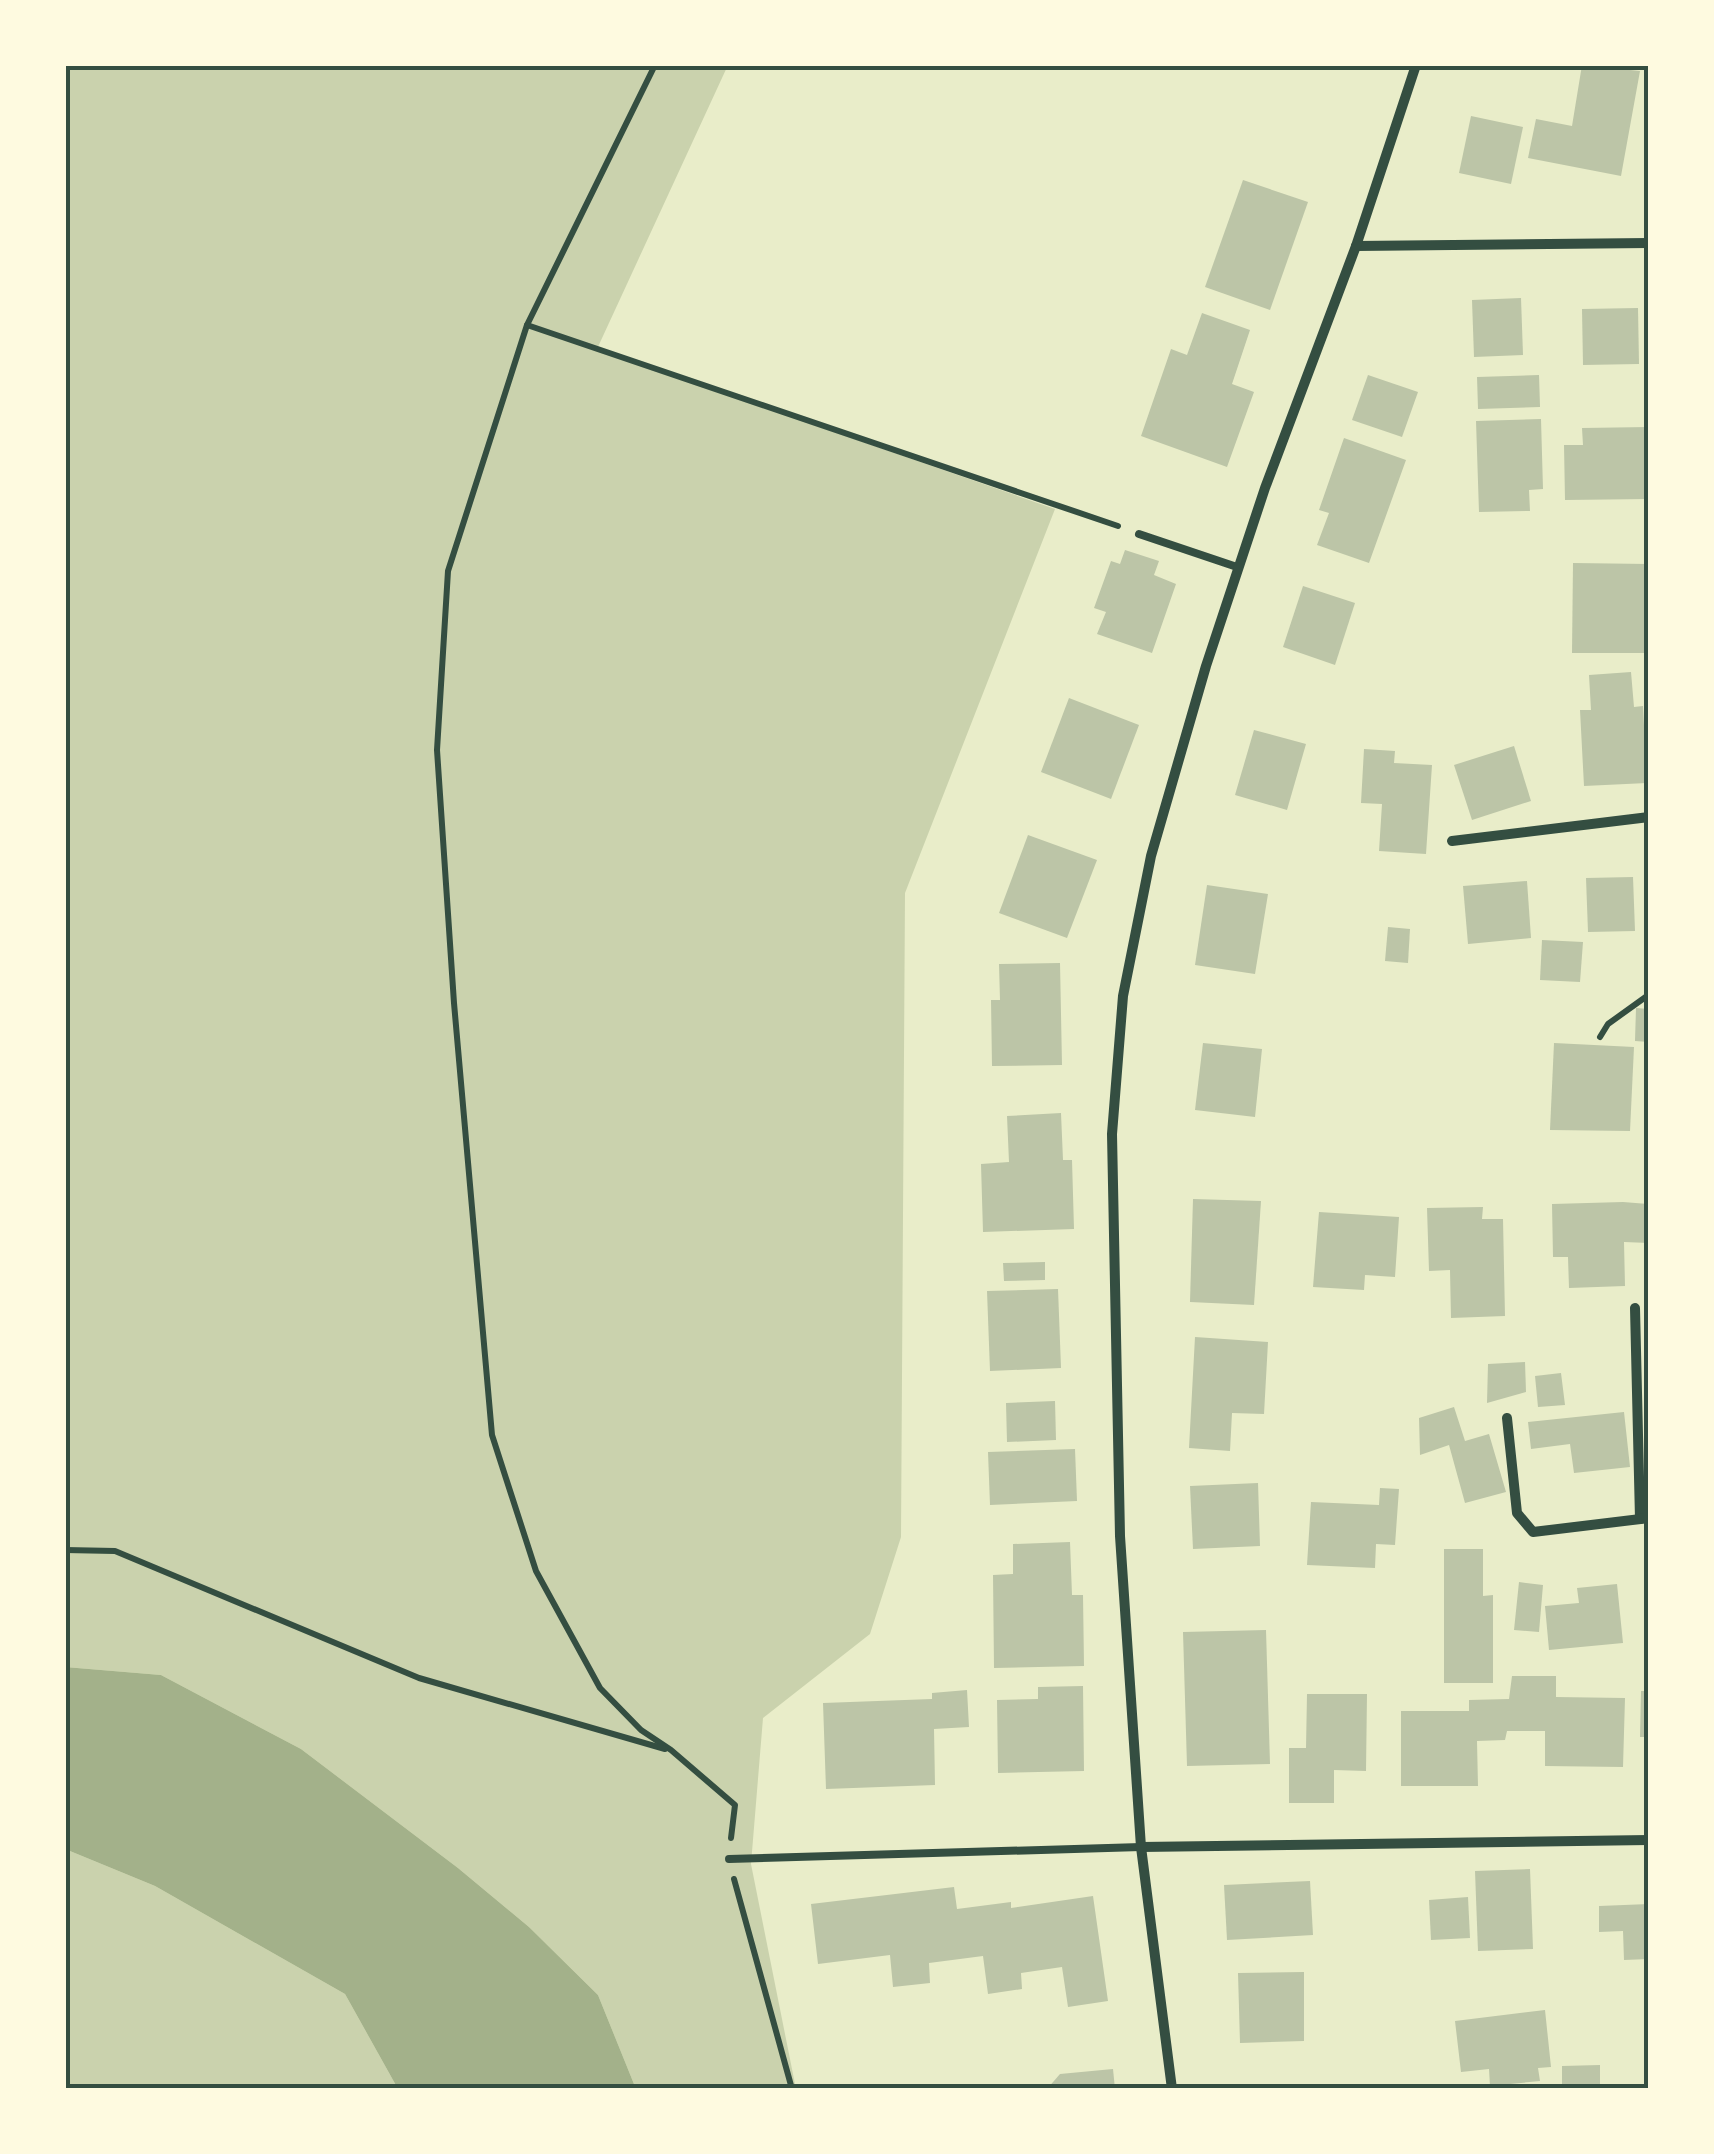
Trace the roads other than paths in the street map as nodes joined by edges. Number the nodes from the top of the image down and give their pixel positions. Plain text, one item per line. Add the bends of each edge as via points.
1 (1416, 65) edge
2 (1649, 243) edge
3 (1356, 246) junction
4 (1139, 534) road end
5 (1237, 567) junction
6 (1649, 817) edge
7 (1452, 842) dead end
8 (1635, 1308) dead end
9 (1507, 1418) dead end
10 (1645, 1519) edge
11 (1649, 1840) edge
12 (1141, 1847) junction
13 (729, 1859) road end
14 (1172, 2089) edge

1 - 3 street
2 - 3 street
3 - 5 street
4 - 5 lane
5 - 12 street via 1151,856 1123,996 1112,1134 1120,1536
6 - 7 street
8 - 10 street
9 - 10 street via 1517,1513 1534,1532
11 - 12 street
12 - 13 lane
12 - 14 street

